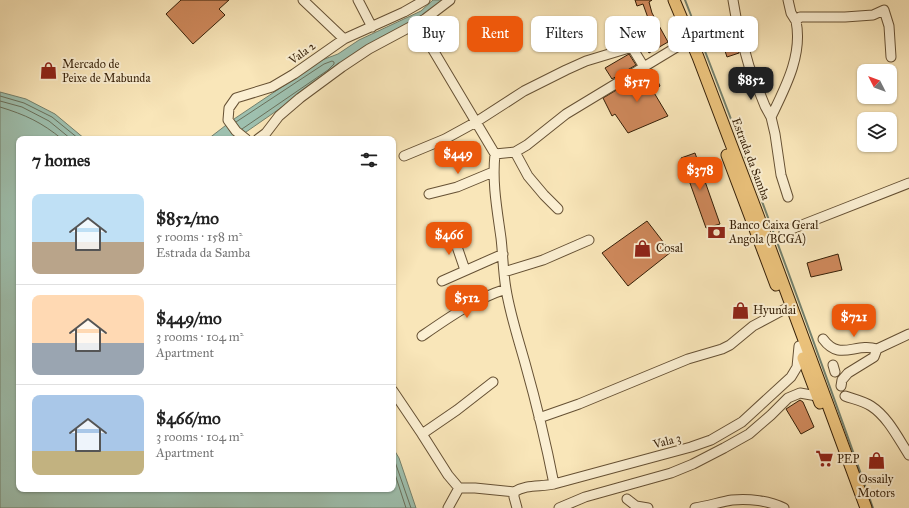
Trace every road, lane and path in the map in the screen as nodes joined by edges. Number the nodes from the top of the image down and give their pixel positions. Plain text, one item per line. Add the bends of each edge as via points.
1 (303, 0) edge
2 (358, 0) edge
3 (425, 0) edge
4 (450, 0) edge
5 (668, 0) edge
6 (674, 0) edge
7 (733, 0) edge
8 (788, 0) edge
9 (414, 3) edge
10 (429, 16) edge
11 (674, 16) edge
12 (796, 21) junction
13 (372, 27) junction
14 (408, 28) edge
15 (344, 39) junction
16 (434, 52) edge
17 (669, 52) edge
18 (689, 52) edge
19 (891, 57) dead end
20 (644, 67) junction
21 (771, 117) junction
22 (476, 122) junction
23 (242, 136) edge
24 (262, 136) edge
25 (515, 152) junction
26 (495, 154) junction
27 (404, 156) dead end
28 (493, 172) junction
29 (909, 183) edge
30 (429, 194) dead end
31 (788, 198) dead end
32 (558, 209) dead end
33 (784, 232) dead end
34 (452, 235) dead end
35 (589, 240) dead end
36 (503, 254) junction
37 (465, 270) junction
38 (504, 272) junction
39 (442, 281) dead end
40 (506, 289) junction
41 (785, 310) junction
42 (909, 334) edge
43 (422, 336) dead end
44 (823, 339) dead end
45 (799, 346) junction
46 (877, 349) junction
47 (493, 382) dead end
48 (841, 386) dead end
49 (396, 395) edge
50 (817, 396) junction
51 (845, 396) dead end
52 (538, 418) junction
53 (422, 434) junction
54 (909, 455) edge
55 (554, 484) junction
56 (459, 488) junction
57 (514, 495) junction
58 (627, 499) dead end
59 (570, 506) edge
60 (448, 508) edge
61 (516, 508) edge
62 (559, 508) edge
63 (648, 508) edge
64 (695, 508) edge
65 (784, 508) edge
66 (859, 508) edge
67 (866, 508) edge

1 - 15 street
2 - 13 street
3 - 9 street, Vala 2
4 - 10 street
5 - 11 main road, Estrada da Samba
6 - 67 main road, Estrada da Samba via 751,195
7 - 21 street via 749,66
8 - 12 street
9 - 13 street, Vala 2
12 - 19 street via 802,16 873,15 884,10 893,24
12 - 21 street via 798,38 795,59 789,79
13 - 15 street, Vala 2
14 - 24 street via 342,67 295,102
15 - 23 street, Vala 2 via 272,87 236,98 229,108 228,120
16 - 22 street
17 - 20 street
18 - 41 main road, Estrada da Samba
20 - 22 street via 633,49 604,55 524,91
20 - 25 street via 566,114
21 - 31 street via 781,175
22 - 26 street
22 - 27 street via 445,139
25 - 26 street
25 - 32 street via 528,176
26 - 28 street
28 - 30 street via 457,187
28 - 36 street
29 - 33 street
34 - 37 street
35 - 38 street via 543,260
36 - 37 street
36 - 38 street
37 - 39 street
38 - 40 street
40 - 43 street via 463,309
40 - 52 street
41 - 45 main road, Estrada da Samba
41 - 52 street via 753,326 722,349 688,359
42 - 46 street
44 - 46 street via 828,346 836,350 847,351 869,346
45 - 50 main road, Estrada da Samba
45 - 55 street, Vala 3 via 797,367 791,377 742,422 725,433 691,447
46 - 48 street via 874,357 848,373
47 - 53 street
49 - 53 street
50 - 59 street via 800,393 788,398 749,434 693,464 671,473 585,497
50 - 66 main road, Estrada da Samba
51 - 54 street via 870,406 879,413 895,431
52 - 55 street
53 - 56 street
55 - 57 street, Vala 3 via 525,487
56 - 57 street
56 - 60 street
57 - 61 street
58 - 63 street via 636,506
59 - 62 street
64 - 65 street via 744,499 774,503

